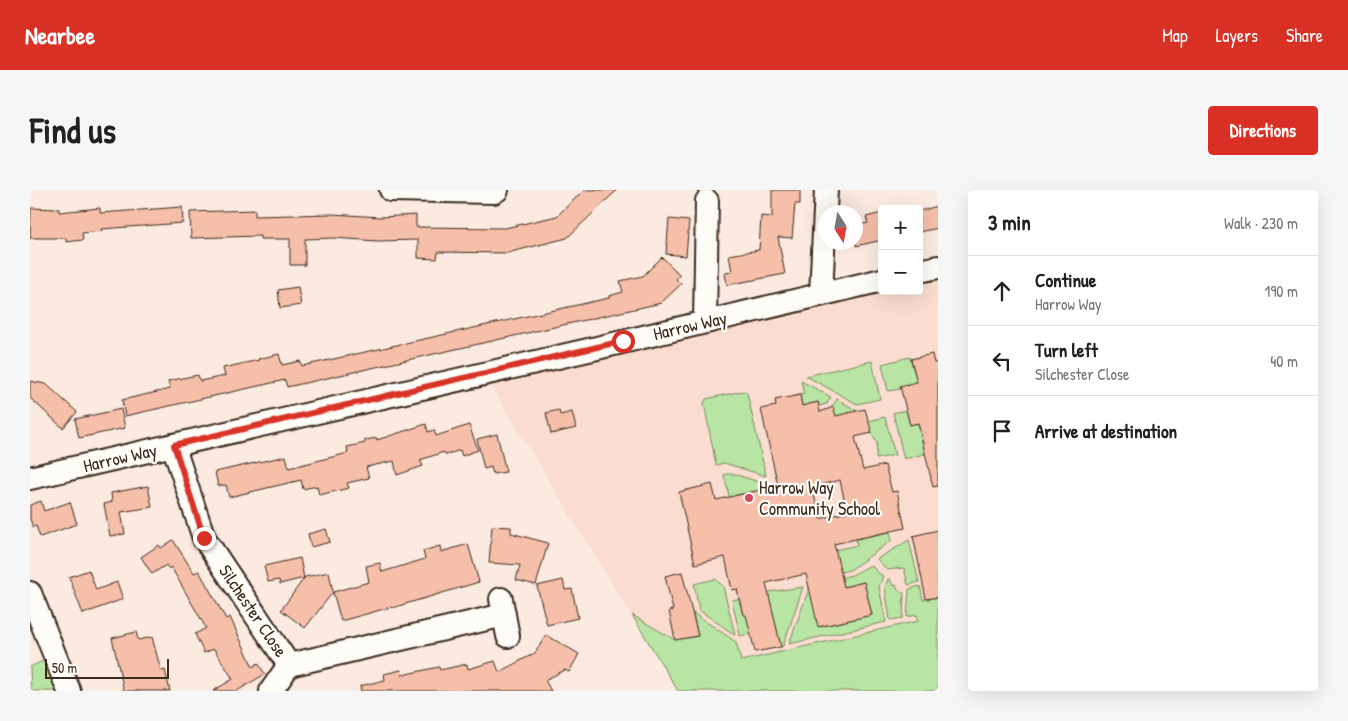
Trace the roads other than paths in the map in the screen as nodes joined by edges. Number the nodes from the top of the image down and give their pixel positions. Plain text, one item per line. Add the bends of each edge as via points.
1 (391, 190) edge
2 (497, 190) edge
3 (826, 190) edge
4 (707, 201) dead end
5 (938, 267) edge
6 (923, 270) edge
7 (878, 281) edge
8 (821, 294) junction
9 (705, 322) junction
10 (174, 445) junction
11 (30, 478) edge
12 (30, 593) edge
13 (504, 616) dead end
14 (290, 665) junction
15 (69, 691) edge
16 (271, 691) edge

1 - 2 street
3 - 8 street
4 - 9 street
5 - 6 street
7 - 8 street, Harrow Way
8 - 9 street, Harrow Way
9 - 10 street, Harrow Way
10 - 11 street, Harrow Way
10 - 14 street, Silchester Close via 204,538
12 - 15 street
13 - 14 street, Silchester Close
14 - 16 street, Silchester Close

